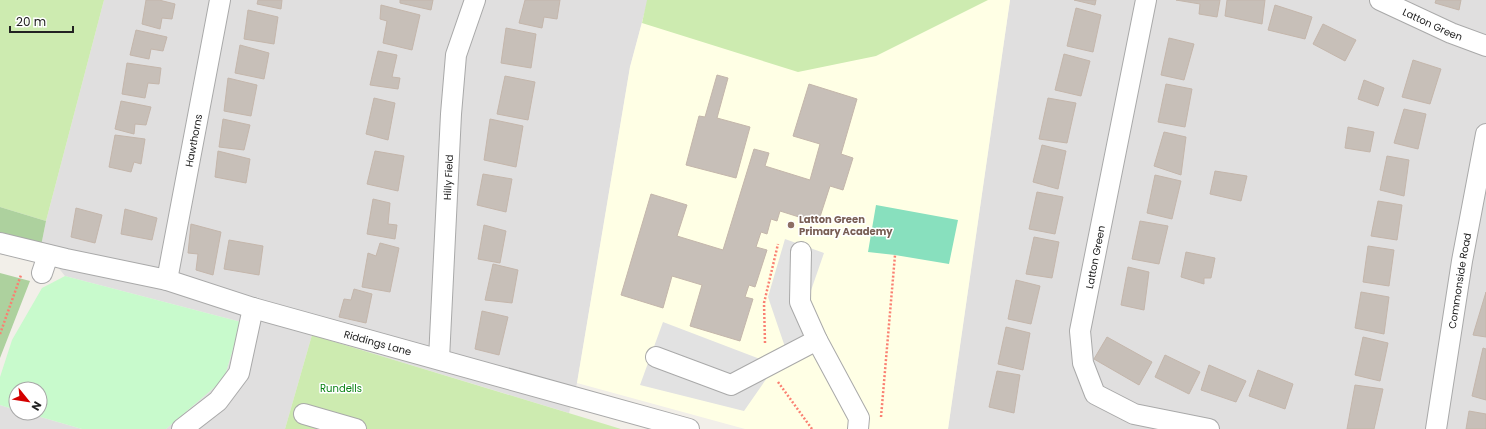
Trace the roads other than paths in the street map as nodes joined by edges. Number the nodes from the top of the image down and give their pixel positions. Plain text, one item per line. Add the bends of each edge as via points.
1 (220, 0) edge
2 (475, 0) edge
3 (1146, 0) edge
4 (1380, 0) edge
5 (1486, 46) edge
6 (1486, 134) edge
7 (0, 243) edge
8 (801, 252) dead end
9 (0, 258) edge
10 (47, 259) junction
11 (167, 280) junction
12 (253, 308) junction
13 (817, 340) junction
14 (656, 357) dead end
15 (439, 359) junction
16 (304, 414) dead end
17 (182, 429) edge
18 (356, 429) edge
19 (689, 429) edge
20 (858, 429) edge
21 (1209, 429) edge
22 (1436, 429) edge

1 - 11 street, Hawthorns
2 - 15 street, Hilly Field via 456,55
3 - 21 street, Latton Green via 1080,332 1083,363 1095,394 1134,414
4 - 5 street, Latton Green via 1451,33
6 - 22 street, Commonside Road via 1462,261
7 - 10 street, Riddings Lane
8 - 13 street via 800,302
9 - 10 street
10 - 11 street, Riddings Lane
11 - 12 street, Riddings Lane
12 - 15 street, Riddings Lane
12 - 17 street via 240,373 218,401
13 - 14 street via 731,384
13 - 20 street via 860,418
15 - 19 street, Riddings Lane
16 - 18 street

